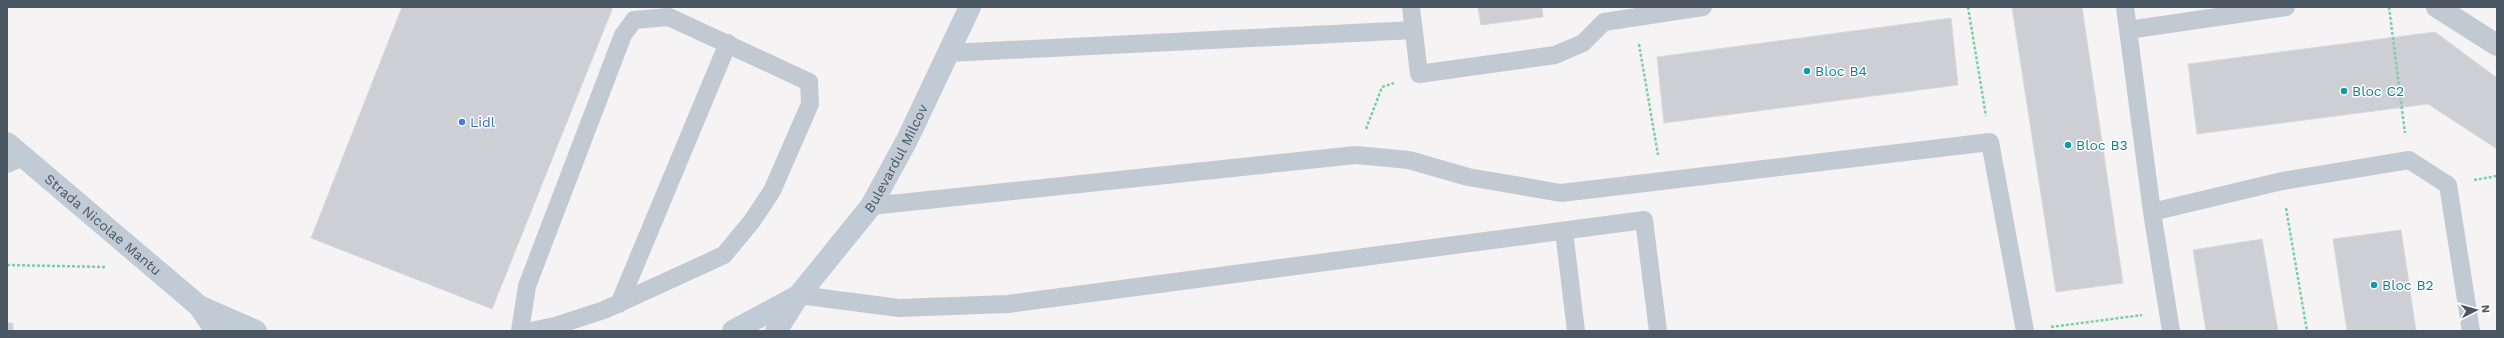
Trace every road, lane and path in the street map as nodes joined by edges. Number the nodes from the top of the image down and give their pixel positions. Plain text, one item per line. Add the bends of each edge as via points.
1 (970, 7) edge
2 (1411, 7) edge
3 (1703, 7) edge
4 (1968, 7) edge
5 (2125, 7) edge
6 (2286, 7) edge
7 (2389, 7) edge
8 (2437, 7) edge
9 (1603, 14) edge
10 (1634, 18) junction
11 (1414, 30) junction
12 (2128, 30) junction
13 (728, 43) junction
14 (2497, 46) edge
15 (949, 53) junction
16 (1418, 74) junction
17 (1990, 142) junction
18 (7, 143) edge
19 (1356, 155) junction
20 (2409, 160) junction
21 (15, 161) edge
22 (2282, 181) junction
23 (1663, 182) junction
24 (871, 206) junction
25 (2152, 212) junction
26 (1564, 231) junction
27 (7, 265) edge
28 (109, 267) dead end
29 (799, 295) junction
30 (619, 304) junction
31 (199, 306) junction
32 (2168, 312) junction
33 (216, 331) edge
34 (256, 331) edge
35 (520, 331) edge
36 (531, 331) edge
37 (733, 331) edge
38 (776, 331) edge
39 (1576, 331) edge
40 (1658, 331) edge
41 (2025, 331) edge
42 (2171, 331) edge
43 (2307, 331) edge
44 (2471, 331) edge

1 - 15 main road, Bulevardul Milcov
2 - 11 lane
3 - 10 lane
4 - 17 path
5 - 12 lane
6 - 12 lane
7 - 20 path
8 - 14 street
9 - 10 lane
9 - 16 lane via 1583,43 1555,56
10 - 23 path
11 - 15 lane
11 - 16 lane
12 - 25 lane
13 - 30 lane
13 - 30 lane via 808,82 810,104 772,191 724,255
13 - 35 lane via 669,17 634,20 623,35 527,286
15 - 24 main road, Bulevardul Milcov via 907,140
16 - 19 path via 1382,87
17 - 23 lane
17 - 41 lane
18 - 21 main road, Strada Nicolae Mantu
19 - 23 lane via 1409,160 1468,176 1561,193
19 - 24 lane
20 - 22 lane
20 - 44 lane via 2448,185
21 - 31 main road, Strada Nicolae Mantu
22 - 25 lane
22 - 43 path
24 - 29 main road, Bulevardul Milcov
25 - 32 lane
26 - 29 lane via 1008,304 899,308
26 - 39 lane
26 - 40 lane via 1644,220
27 - 28 path
29 - 37 main road, Bulevardul Milcov
29 - 38 main road, Bulevardul Milcov
30 - 36 lane via 555,326
31 - 33 main road, Strada Nicolae Mantu
31 - 34 main road, Strada Nicolae Mantu
32 - 41 path
32 - 42 lane

